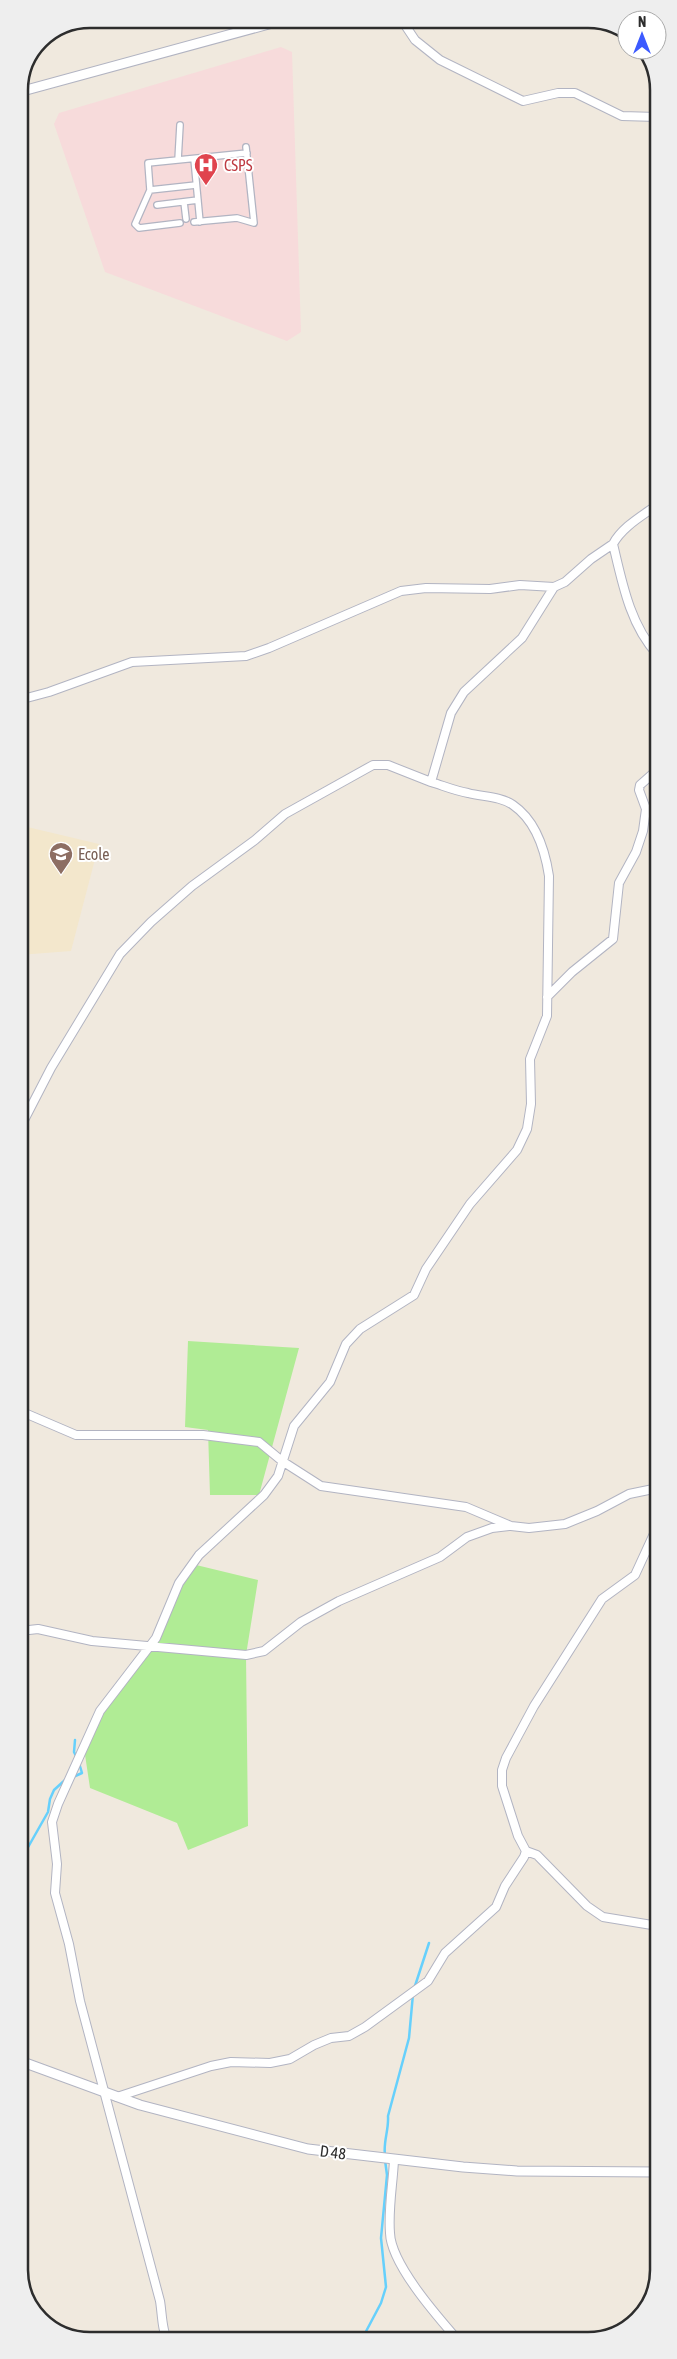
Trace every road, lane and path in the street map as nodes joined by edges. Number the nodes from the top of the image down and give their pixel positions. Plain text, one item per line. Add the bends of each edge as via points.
1 (254, 28) edge
2 (406, 28) edge
3 (28, 90) edge
4 (650, 117) edge
5 (180, 125) dead end
6 (194, 158) junction
7 (178, 160) junction
8 (196, 184) junction
9 (150, 190) junction
10 (198, 200) junction
11 (184, 202) junction
12 (157, 205) dead end
13 (186, 219) dead end
14 (180, 223) dead end
15 (650, 509) edge
16 (613, 544) junction
17 (554, 587) junction
18 (650, 644) edge
19 (28, 698) edge
20 (650, 776) edge
21 (432, 782) junction
22 (547, 997) junction
23 (28, 1113) edge
24 (28, 1415) edge
25 (282, 1461) junction
26 (650, 1490) edge
27 (511, 1526) junction
28 (650, 1542) edge
29 (28, 1630) edge
30 (150, 1646) junction
31 (526, 1851) junction
32 (650, 1925) edge
33 (28, 2064) edge
34 (106, 2092) junction
35 (117, 2097) junction
36 (394, 2160) junction
37 (650, 2172) edge
38 (164, 2331) edge
39 (450, 2332) edge

1 - 3 street
2 - 4 street via 414,40 440,60 523,101 558,93 575,93 622,116
5 - 7 street
6 - 7 street
6 - 8 street
6 - 10 street via 246,150 254,223 237,218 197,222
7 - 9 street via 148,163
8 - 9 street
8 - 10 street
9 - 14 street via 134,224 139,228
10 - 11 street
11 - 12 street
11 - 13 street
15 - 16 street
16 - 17 street
16 - 18 street via 633,616 639,631
17 - 19 street via 520,585 401,591 246,656 132,662
17 - 21 street via 522,638 464,692 451,713
20 - 22 street via 640,785 646,809 643,831 636,852 619,882 613,939
21 - 22 street via 512,804 537,834 549,876
21 - 23 street via 388,765 373,765 285,814 192,886 120,954
22 - 25 street via 547,1016 530,1059 531,1104 518,1150 470,1204 426,1269 414,1296 360,1329 346,1344 330,1382 294,1426
24 - 25 street via 76,1435 203,1435 259,1442
25 - 27 street via 321,1486 466,1507
25 - 30 street via 278,1476 264,1495 199,1555 178,1583
26 - 27 street via 629,1494 565,1524 529,1528
27 - 30 street via 492,1528 467,1537 440,1557 339,1601 301,1622 264,1651 246,1655
28 - 31 street via 635,1575 602,1599 534,1706 506,1758 502,1786
29 - 30 street via 38,1629 92,1641
30 - 34 street via 100,1711 52,1822 55,1893 80,2001
31 - 32 street via 536,1855 587,1906 603,1917
31 - 35 street via 496,1907 446,1953 428,1981 364,2027 348,2036 314,2045 290,2059 211,2066
33 - 34 street, D 48
34 - 35 street, D 48
34 - 38 street via 160,2301
35 - 36 street, D 48 via 286,2145
36 - 37 street, D 48 via 517,2171
36 - 39 street via 392,2246 426,2305

